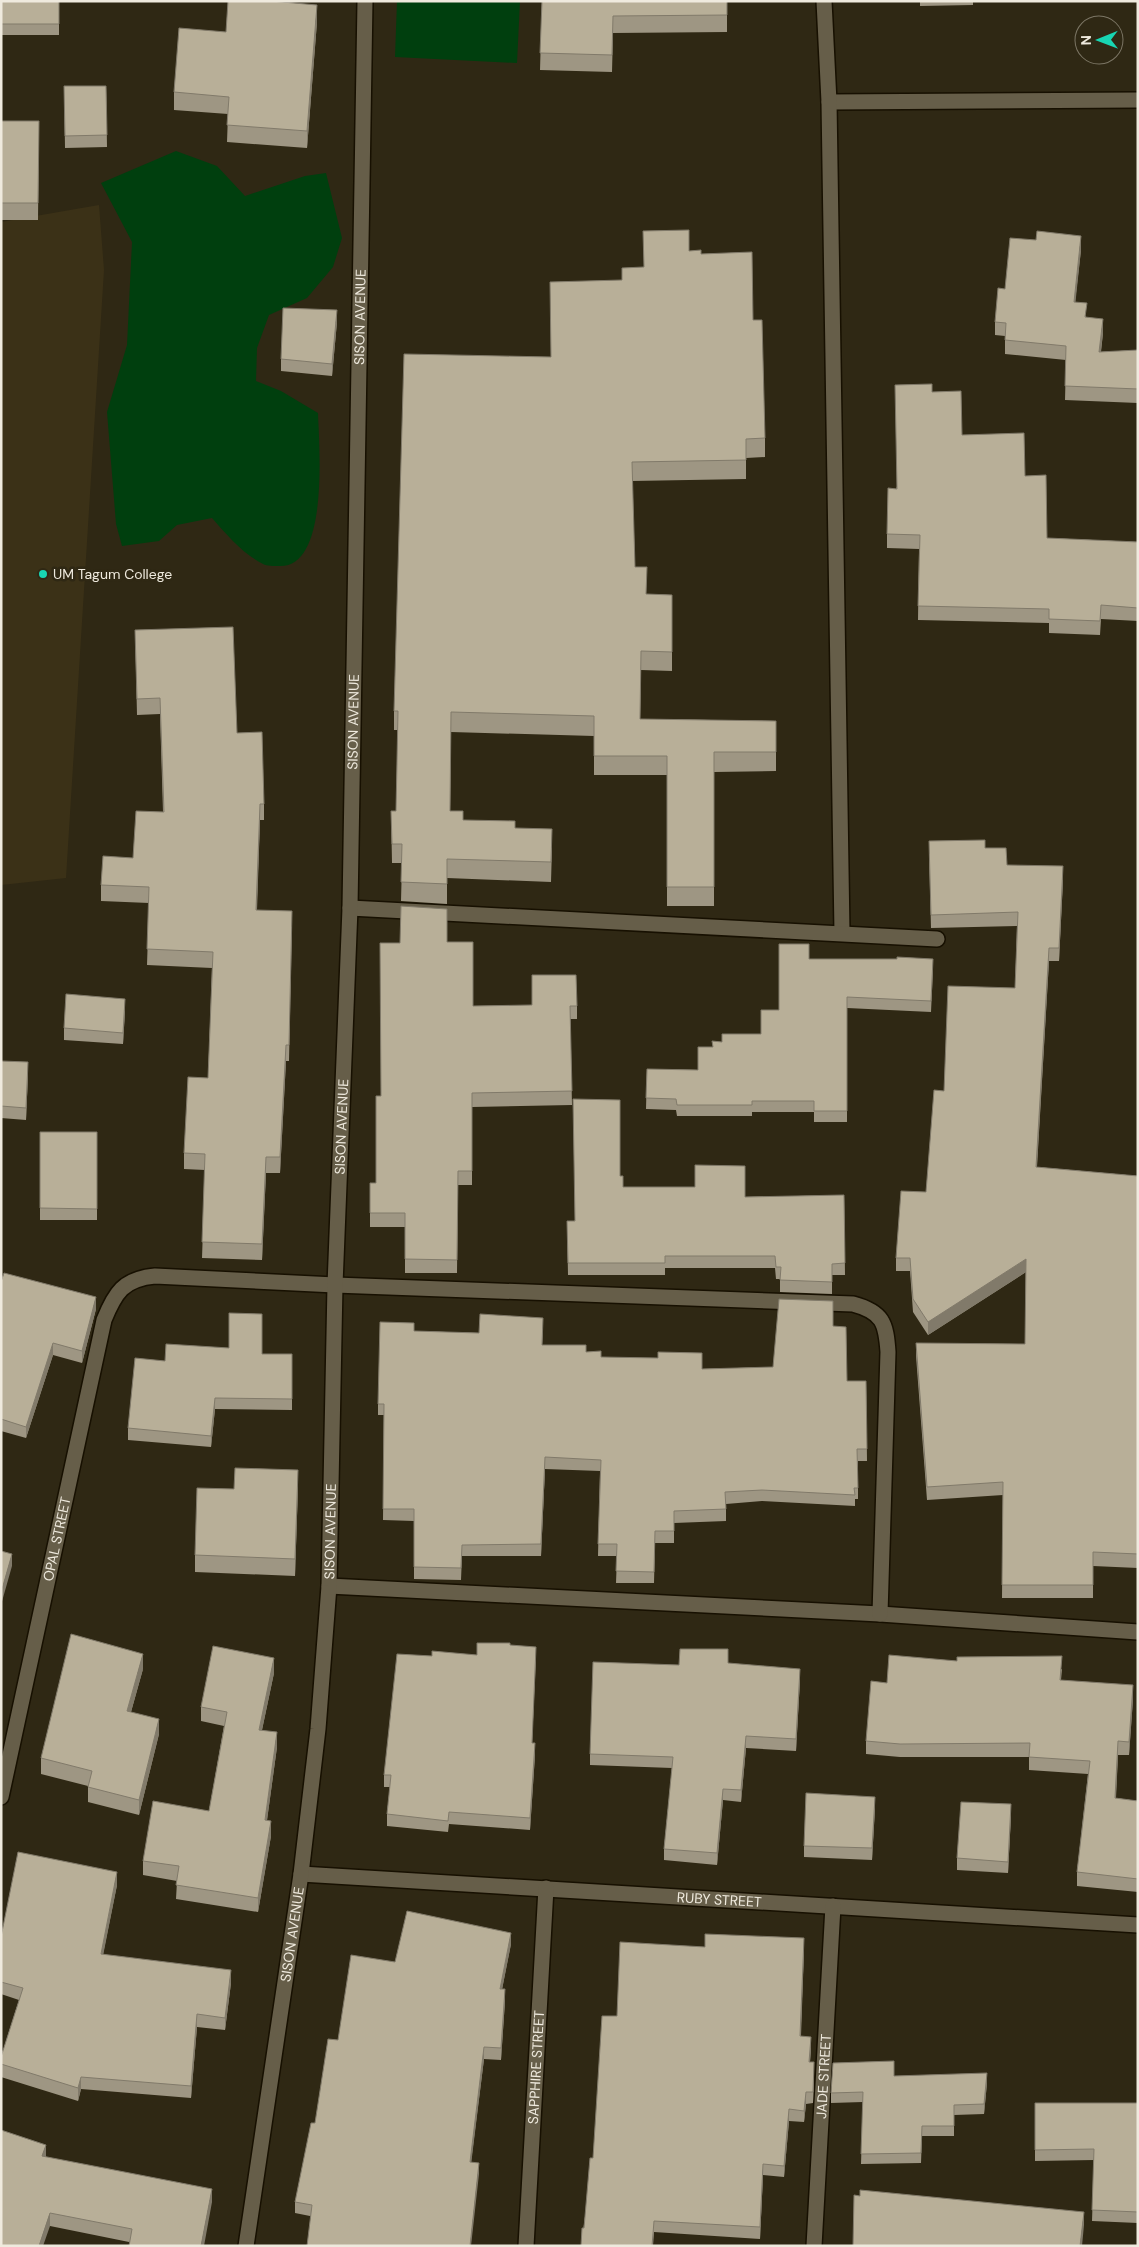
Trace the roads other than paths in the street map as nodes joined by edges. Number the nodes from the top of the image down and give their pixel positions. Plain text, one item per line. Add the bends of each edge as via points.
1 (365, 1) edge
2 (824, 1) edge
3 (1138, 100) edge
4 (829, 102) junction
5 (350, 908) junction
6 (842, 933) junction
7 (937, 940) dead end
8 (335, 1285) junction
9 (329, 1586) junction
10 (880, 1614) junction
11 (1138, 1632) edge
12 (1, 1797) edge
13 (301, 1874) junction
14 (546, 1888) junction
15 (834, 1906) junction
16 (1138, 1924) edge
17 (246, 2246) edge
18 (526, 2246) edge
19 (814, 2246) edge

1 - 5 street, SISON AVENUE
2 - 4 street
3 - 4 street
4 - 6 street
5 - 6 street
5 - 8 street, SISON AVENUE
6 - 7 street
8 - 9 street, SISON AVENUE
8 - 10 street via 853,1304 871,1308 881,1318 888,1352
8 - 12 street, OPAL STREET via 155,1276 140,1277 124,1285 113,1299 104,1320
9 - 10 street
9 - 13 street, SISON AVENUE via 318,1729
10 - 11 street
13 - 14 street, RUBY STREET
13 - 17 street, SISON AVENUE
14 - 15 street, RUBY STREET
14 - 18 street, SAPPHIRE STREET
15 - 16 street, RUBY STREET
15 - 19 street, JADE STREET

